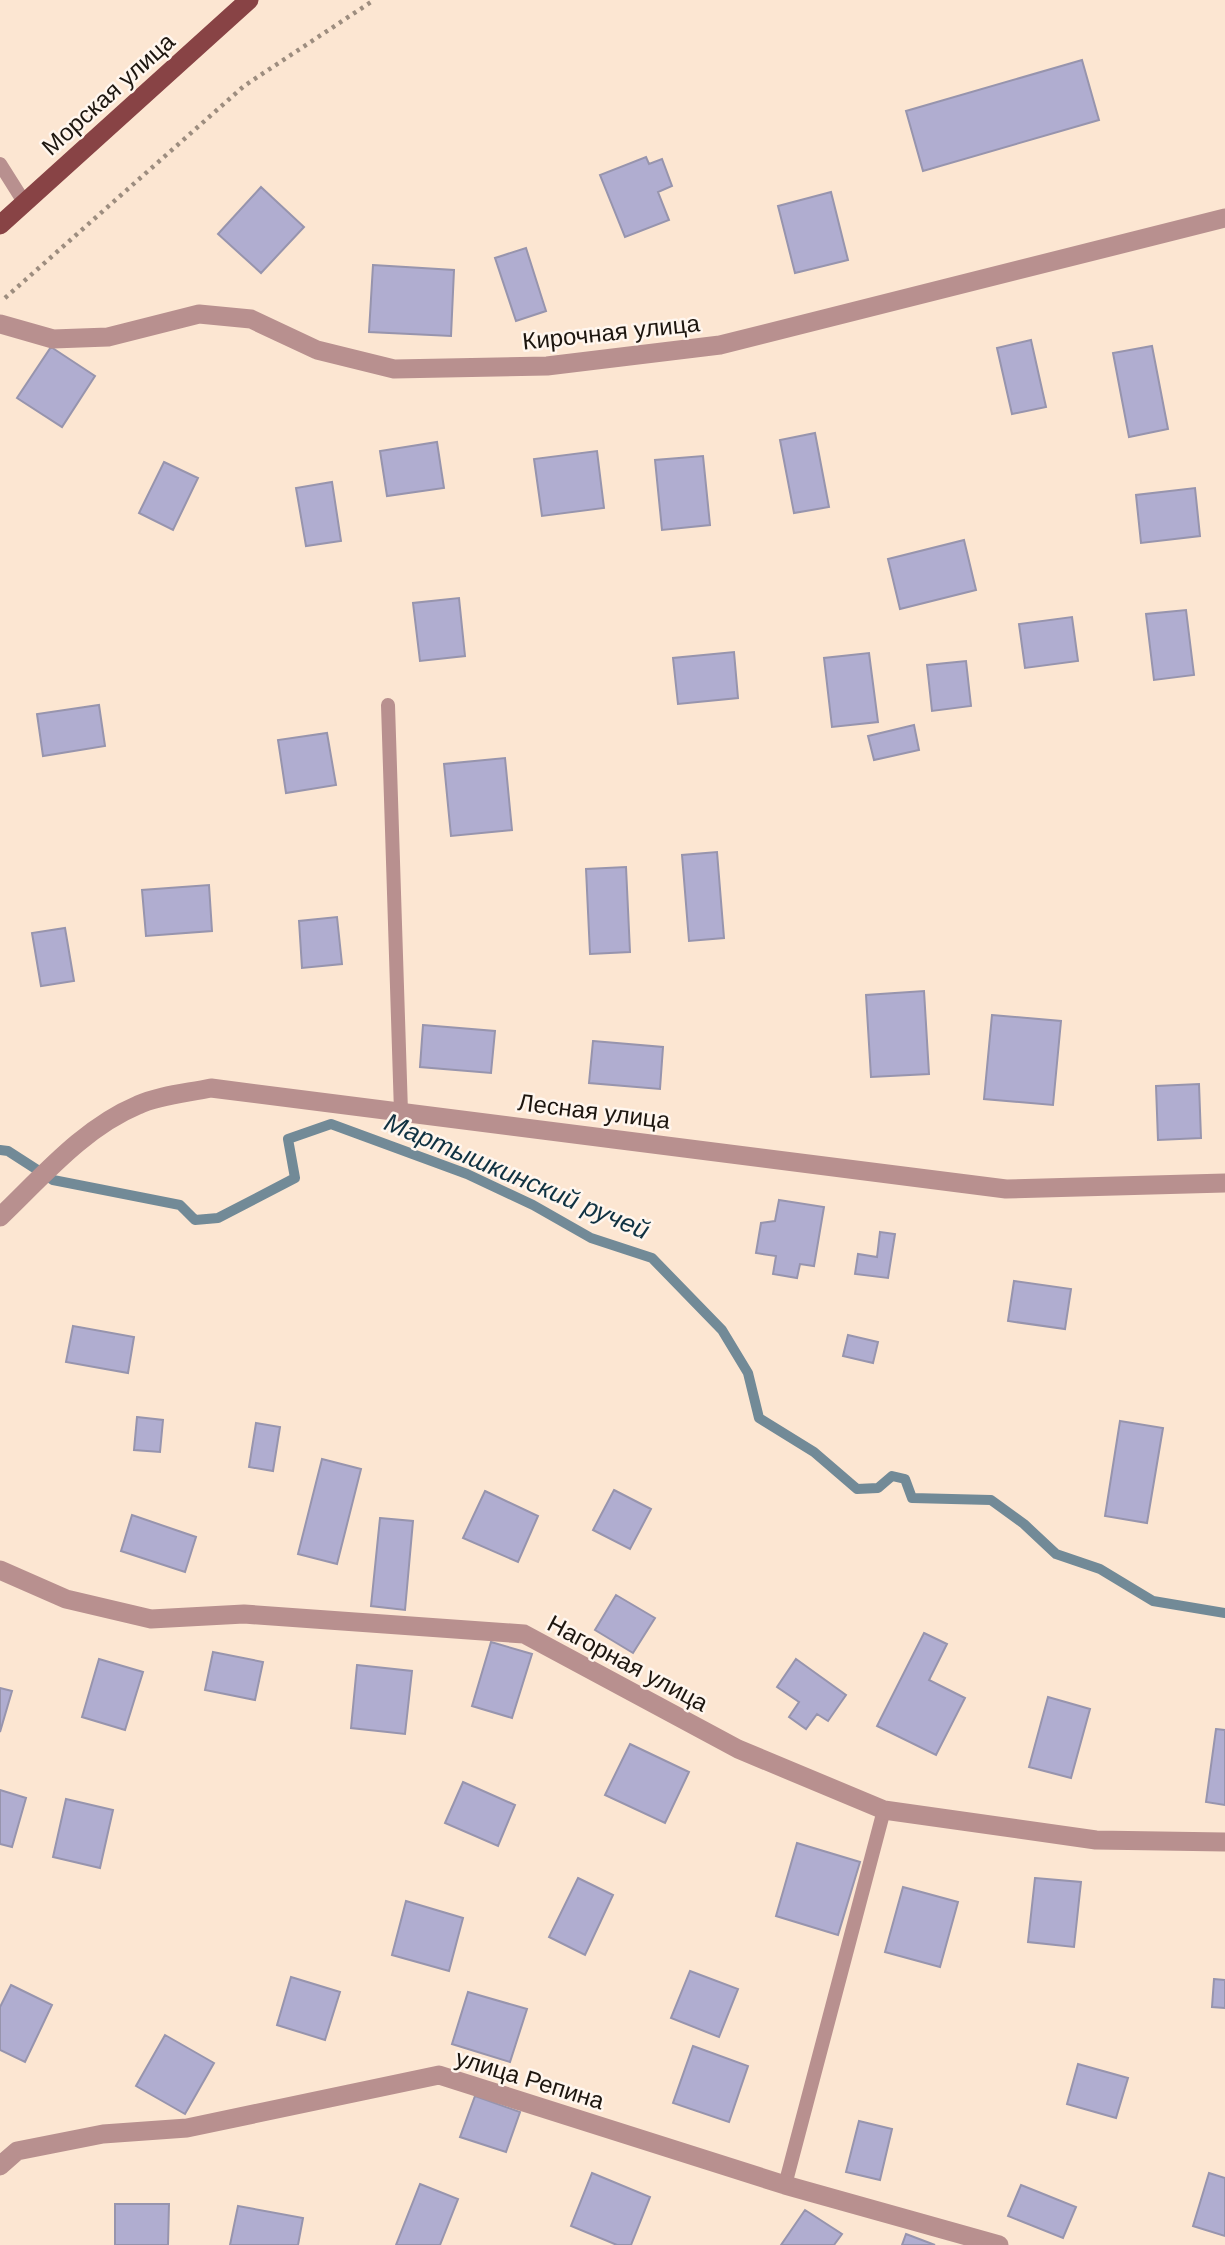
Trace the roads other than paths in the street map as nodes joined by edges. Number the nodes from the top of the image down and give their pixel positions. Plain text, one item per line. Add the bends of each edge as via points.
1 (249, 0) edge
2 (0, 164) edge
3 (24, 202) junction
4 (1225, 218) edge
5 (0, 225) edge
6 (0, 324) edge
7 (388, 705) dead end
8 (401, 1112) junction
9 (1225, 1183) edge
10 (0, 1217) edge
11 (0, 1570) edge
12 (884, 1810) junction
13 (1225, 1842) edge
14 (0, 2166) edge
15 (785, 2185) junction
16 (999, 2245) edge

1 - 3 main road, Морская улица
2 - 3 lane
3 - 5 main road, Морская улица
4 - 6 street, Кирочная улица via 720,345 547,366 394,369 317,350 251,319 199,314 108,337 53,339
7 - 8 lane
8 - 9 street, Лесная улица via 1006,1189
8 - 10 street, Лесная улица via 211,1088 139,1104 100,1126
11 - 12 street, Нагорная улица via 66,1599 150,1619 244,1614 524,1634 738,1749
12 - 13 street, Нагорная улица via 1096,1840
12 - 15 lane
14 - 15 street, улица Репина via 17,2151 90,2136 187,2127 439,2075
15 - 16 street, улица Репина

